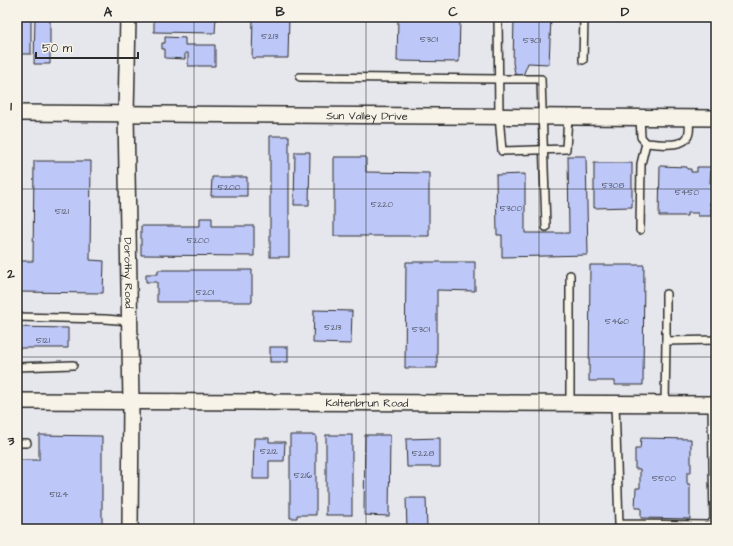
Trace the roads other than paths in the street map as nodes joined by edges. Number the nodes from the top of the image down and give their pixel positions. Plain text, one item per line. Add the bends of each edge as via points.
1 (128, 17) edge
2 (498, 17) edge
3 (584, 17) edge
4 (583, 60) dead end
5 (300, 77) dead end
6 (499, 79) junction
7 (17, 113) edge
8 (126, 114) junction
9 (499, 116) junction
10 (541, 116) junction
11 (568, 117) junction
12 (640, 117) junction
13 (689, 118) junction
14 (716, 118) edge
15 (646, 143) junction
16 (543, 150) junction
17 (546, 227) dead end
18 (640, 230) dead end
19 (570, 275) dead end
20 (666, 294) dead end
21 (17, 318) edge
22 (130, 321) junction
23 (716, 340) edge
24 (666, 341) junction
25 (73, 365) dead end
26 (17, 367) edge
27 (17, 401) edge
28 (131, 402) junction
29 (570, 403) junction
30 (615, 404) junction
31 (664, 404) junction
32 (714, 404) edge
33 (17, 443) edge
34 (27, 443) dead end
35 (130, 529) edge

1 - 8 street, Dorothy Road
2 - 6 lane
3 - 4 lane
5 - 6 lane
6 - 9 lane
6 - 10 lane via 541,79
7 - 8 street, Sun Valley Drive
8 - 9 street, Sun Valley Drive
8 - 22 street, Dorothy Road
9 - 10 street, Sun Valley Drive
9 - 16 lane via 502,151
10 - 11 street, Sun Valley Drive
10 - 16 lane
11 - 12 street, Sun Valley Drive
11 - 16 lane via 566,149
12 - 13 street, Sun Valley Drive
12 - 15 lane via 641,137
13 - 14 street, Sun Valley Drive
13 - 15 lane via 686,140 679,144
15 - 18 lane via 641,164
16 - 17 lane
19 - 29 lane
20 - 24 lane
21 - 22 lane
22 - 28 street, Dorothy Road
23 - 24 lane
24 - 31 lane
25 - 26 lane
27 - 28 street, Kaltenbrun Road
28 - 29 street, Kaltenbrun Road
28 - 35 street, Dorothy Road
29 - 30 street, Kaltenbrun Road
30 - 31 street, Kaltenbrun Road
30 - 32 lane via 619,524 709,525 714,521
31 - 32 street, Kaltenbrun Road
33 - 34 lane

